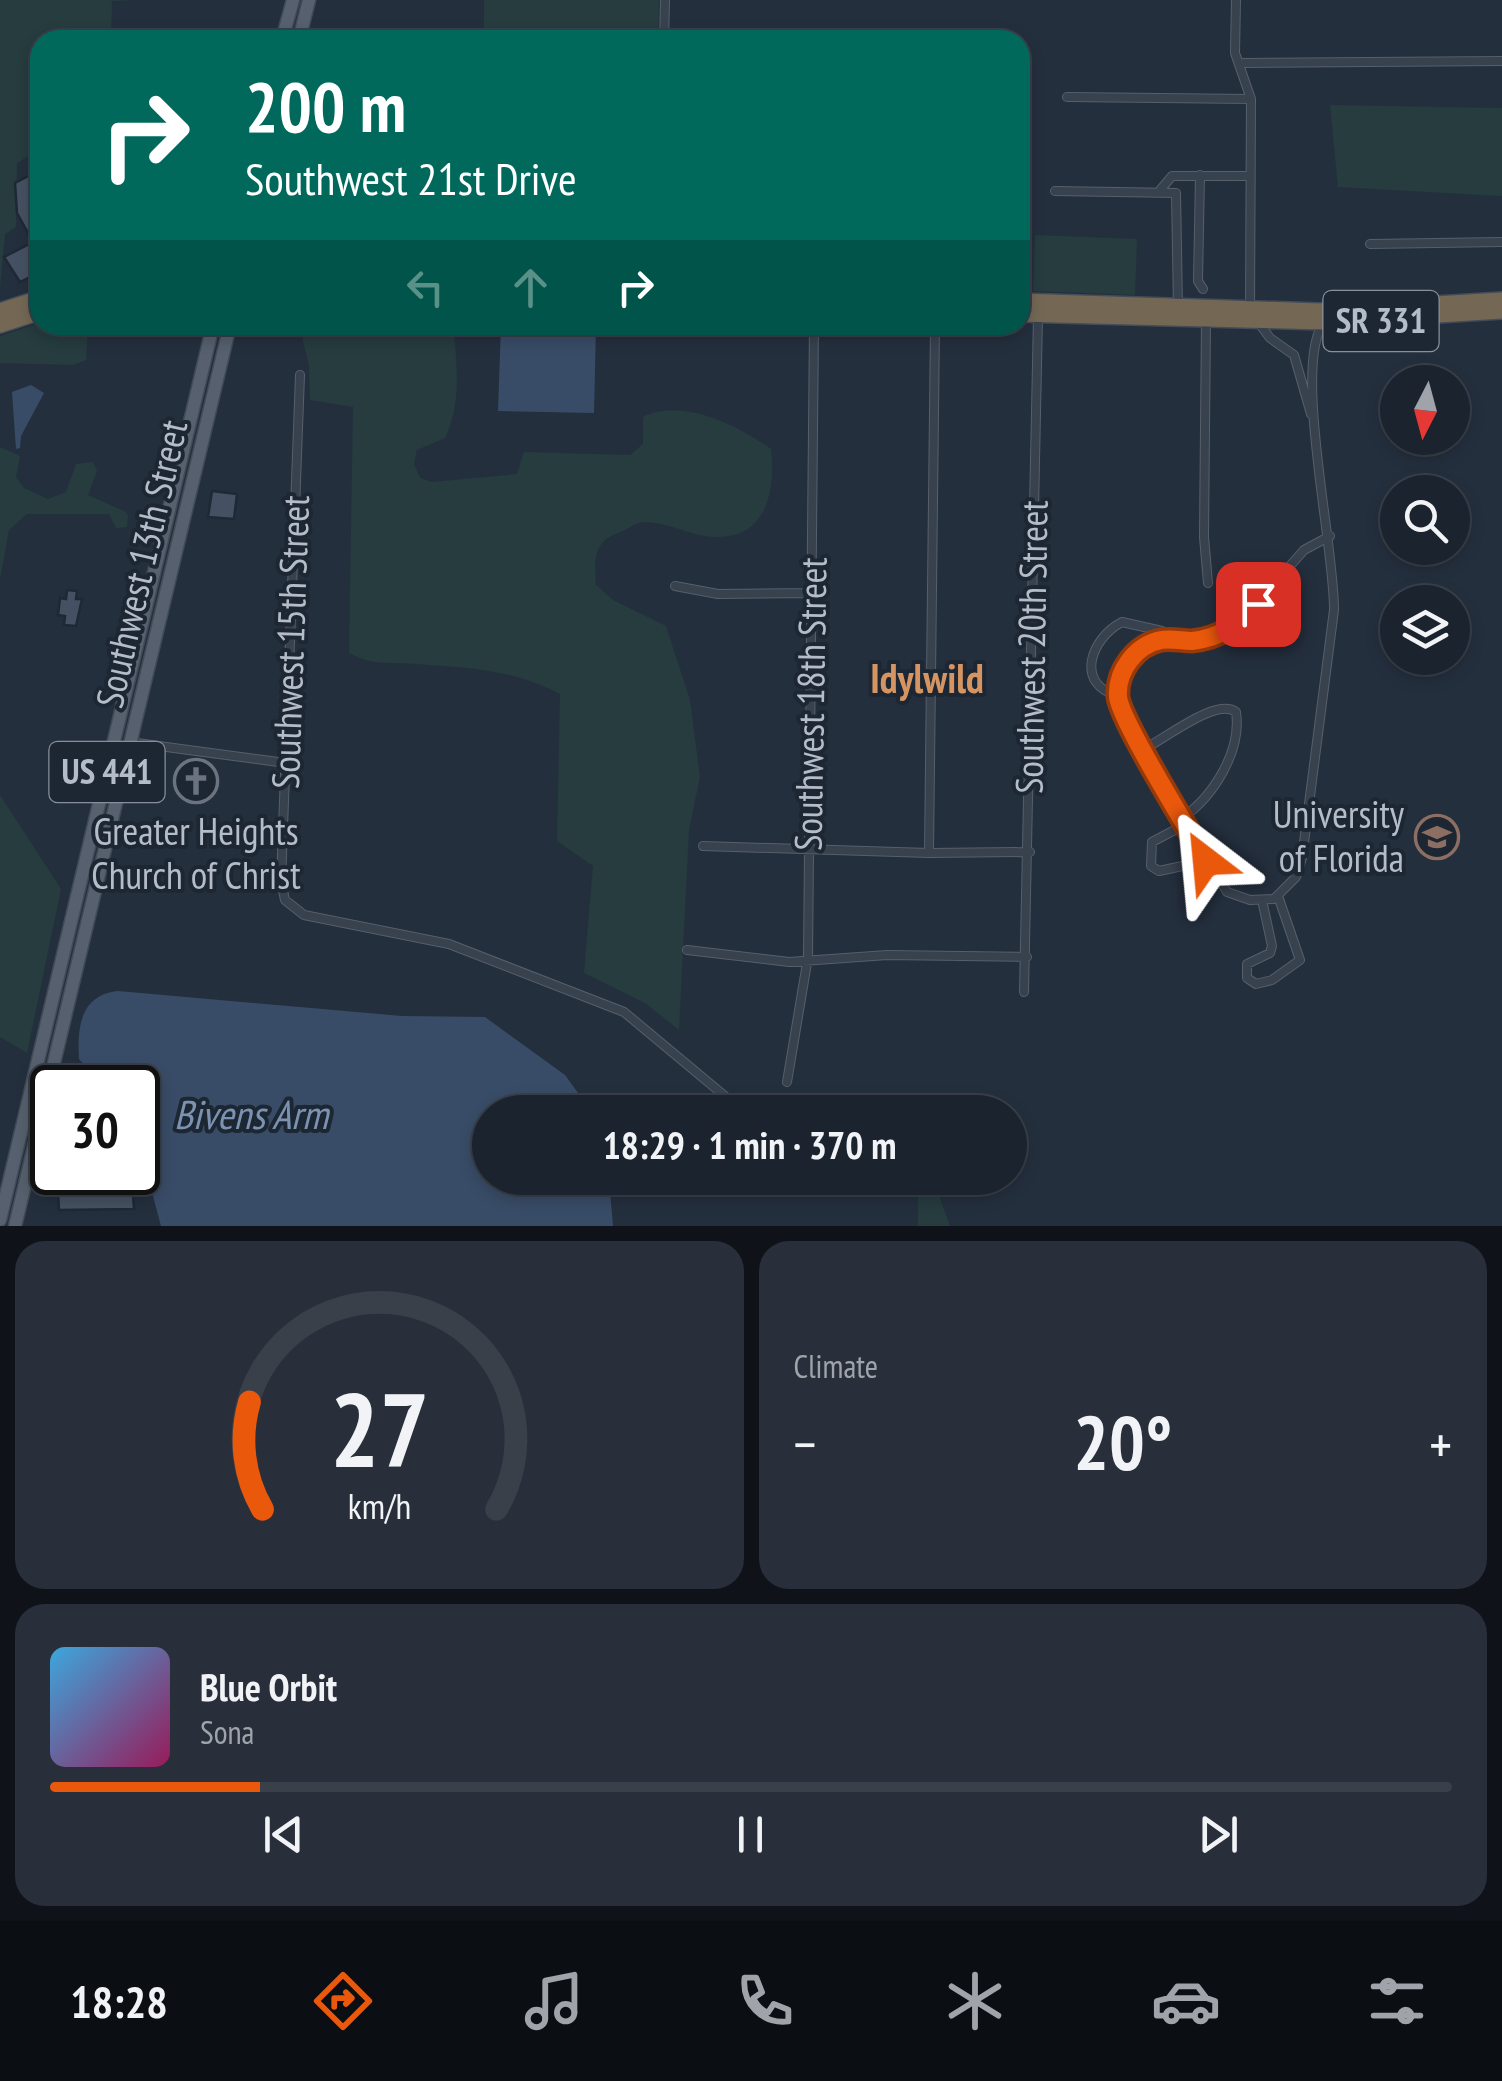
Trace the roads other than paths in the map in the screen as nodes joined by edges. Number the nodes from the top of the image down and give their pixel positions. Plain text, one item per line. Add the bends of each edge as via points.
1 (293, 0) edge
2 (309, 0) edge
3 (665, 0) edge
4 (1236, 0) edge
5 (285, 30) edge
6 (302, 30) edge
7 (664, 30) edge
8 (1502, 61) edge
9 (1240, 63) junction
10 (1067, 97) dead end
11 (1251, 99) junction
12 (1200, 175) junction
13 (1250, 176) junction
14 (1161, 189) junction
15 (1055, 192) dead end
16 (1502, 242) edge
17 (1370, 244) dead end
18 (1203, 289) dead end
19 (1502, 300) edge
20 (30, 302) edge
21 (1030, 305) edge
22 (1178, 307) junction
23 (1038, 308) junction
24 (1502, 310) edge
25 (1030, 311) edge
26 (0, 312) edge
27 (30, 316) edge
28 (1254, 316) junction
29 (1206, 320) junction
30 (1324, 322) junction
31 (0, 326) edge
32 (211, 335) edge
33 (228, 335) edge
34 (814, 335) edge
35 (935, 335) edge
36 (300, 375) dead end
37 (1314, 423) junction
38 (178, 475) junction
39 (192, 483) junction
40 (1330, 536) junction
41 (1208, 583) dead end
42 (675, 586) dead end
43 (812, 594) junction
44 (139, 636) junction
45 (155, 640) junction
46 (1168, 640) junction
47 (1118, 696) junction
48 (114, 740) junction
49 (130, 742) junction
50 (1144, 749) junction
51 (286, 763) junction
52 (1184, 821) junction
53 (703, 846) dead end
54 (809, 851) junction
55 (1030, 852) junction
56 (929, 853) junction
57 (1206, 861) junction
58 (1270, 899) junction
59 (688, 950) dead end
60 (808, 957) junction
61 (1027, 957) junction
62 (1024, 992) dead end
63 (35, 1065) edge
64 (53, 1065) edge
65 (787, 1082) dead end
66 (30, 1087) edge
67 (724, 1095) edge
68 (30, 1160) edge
69 (0, 1220) edge
70 (14, 1226) edge

1 - 5 main road
2 - 6 main road
3 - 7 street
4 - 9 street via 1234,53
8 - 9 street
9 - 11 street
10 - 11 street
11 - 13 street
12 - 13 street
12 - 14 street via 1172,176
12 - 18 street
13 - 28 street
14 - 15 street
14 - 22 street via 1176,192
16 - 17 street
19 - 28 highway, SR 331
20 - 26 highway
21 - 23 highway, SR 331
22 - 23 highway, SR 331
22 - 28 highway, SR 331
23 - 25 highway, SR 331
23 - 29 highway, SR 331
23 - 55 street, Southwest 20th Street
24 - 30 highway, SR 331
27 - 31 highway
28 - 29 highway, SR 331
28 - 30 highway, SR 331
28 - 37 street via 1294,355
29 - 41 street
30 - 37 street via 1313,344
32 - 38 main road, Southwest 13th Street / US 441
33 - 39 main road, Southwest 13th Street / US 441
34 - 43 street, Southwest 18th Street
35 - 56 street
36 - 51 street, Southwest 15th Street
37 - 40 street
38 - 39 main road
38 - 44 main road, Southwest 13th Street / US 441
39 - 45 main road, Southwest 13th Street / US 441
40 - 46 street via 1304,550 1235,628
40 - 58 street via 1334,610 1302,858 1296,877
42 - 43 street via 718,594
43 - 54 street, Southwest 18th Street
44 - 45 main road
44 - 48 main road, Southwest 13th Street / US 441
45 - 49 main road, Southwest 13th Street / US 441
46 - 47 street via 1129,659
46 - 47 street via 1162,632 1122,622 1100,638 1090,658 1094,678
47 - 50 street
48 - 49 street
48 - 63 main road, Southwest 13th Street / US 441
49 - 51 street
49 - 64 main road, Southwest 13th Street / US 441
50 - 52 street
50 - 52 street via 1212,708 1236,712 1235,737 1214,790
51 - 67 street, Southwest 15th Street via 281,880 290,907 450,944 624,1012
52 - 57 street
52 - 57 street via 1152,842 1151,866 1160,871
53 - 54 street
54 - 56 street
54 - 60 street, Southwest 18th Street
55 - 56 street
55 - 61 street, Southwest 20th Street
57 - 58 street via 1227,892
58 - 58 street via 1270,953 1247,964 1247,978 1256,984 1300,960
59 - 60 street via 789,962
60 - 61 street
60 - 65 street, Southwest 18th Street
61 - 62 street, Southwest 20th Street
66 - 69 main road, Southwest 13th Street / US 441
68 - 70 main road, Southwest 13th Street / US 441

